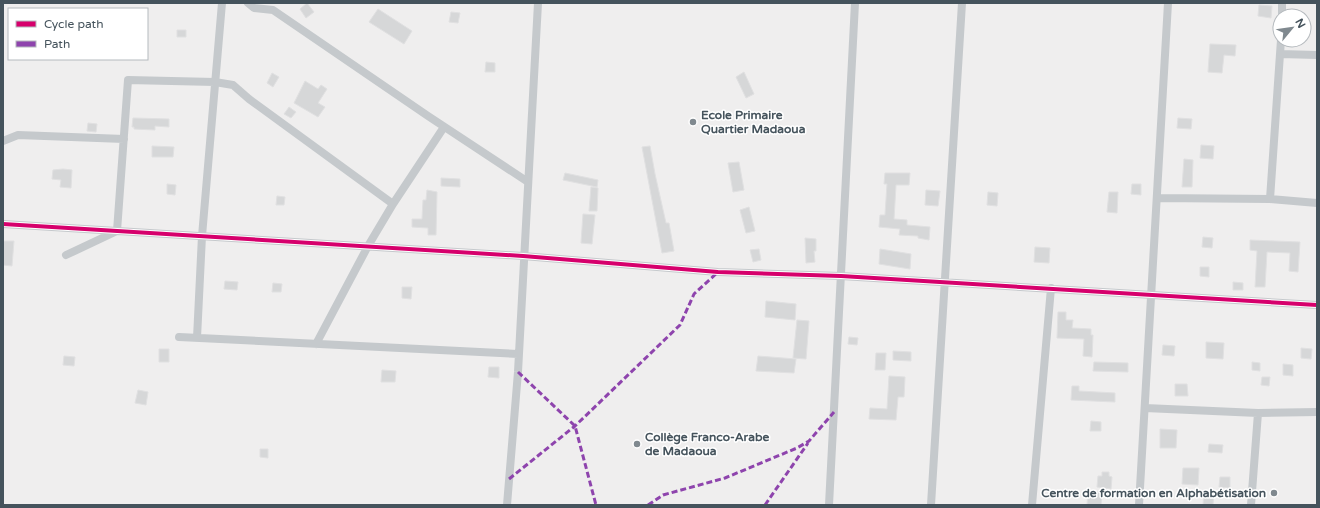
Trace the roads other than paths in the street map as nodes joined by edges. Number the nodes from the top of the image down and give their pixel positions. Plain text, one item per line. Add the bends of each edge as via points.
1 (222, 3) edge
2 (248, 3) edge
3 (538, 3) edge
4 (855, 3) edge
5 (962, 3) edge
6 (1168, 3) edge
7 (1280, 48) edge
8 (1280, 54) junction
9 (1317, 56) edge
10 (215, 82) junction
11 (444, 127) junction
12 (124, 140) junction
13 (3, 141) edge
14 (528, 182) junction
15 (1158, 198) junction
16 (1270, 200) junction
17 (1317, 203) edge
18 (393, 204) junction
19 (3, 224) edge
20 (117, 231) junction
21 (202, 236) junction
22 (368, 246) junction
23 (66, 255) dead end
24 (523, 256) junction
25 (841, 276) junction
26 (945, 282) junction
27 (1051, 288) junction
28 (1152, 295) junction
29 (1317, 305) edge
30 (179, 337) dead end
31 (197, 338) junction
32 (316, 344) junction
33 (518, 354) junction
34 (1145, 408) junction
35 (1317, 412) edge
36 (1258, 413) junction
37 (507, 505) edge
38 (829, 505) edge
39 (931, 505) edge
40 (1032, 505) edge
41 (1139, 505) edge
42 (1251, 505) edge

1 - 10 street
2 - 11 street via 254,8 274,10
3 - 14 street
4 - 25 street
5 - 26 street
6 - 15 street
7 - 8 street
8 - 9 street
8 - 16 street
10 - 12 street via 128,80
10 - 18 street via 233,85
10 - 21 street
11 - 14 street
11 - 18 street
12 - 13 street via 18,135
12 - 20 street
14 - 24 street
15 - 16 street
15 - 28 street
16 - 17 street
18 - 22 street
19 - 20 street
20 - 21 street
20 - 23 street
21 - 22 street
21 - 31 street
22 - 24 street
22 - 32 street
24 - 25 street via 718,272
24 - 33 street
25 - 26 street
25 - 38 street
26 - 27 street
26 - 39 street
27 - 28 street
27 - 40 street
28 - 29 street
28 - 34 street
30 - 31 street
31 - 32 street
32 - 33 street
33 - 37 street
34 - 36 street
34 - 41 street
35 - 36 street
36 - 42 street

